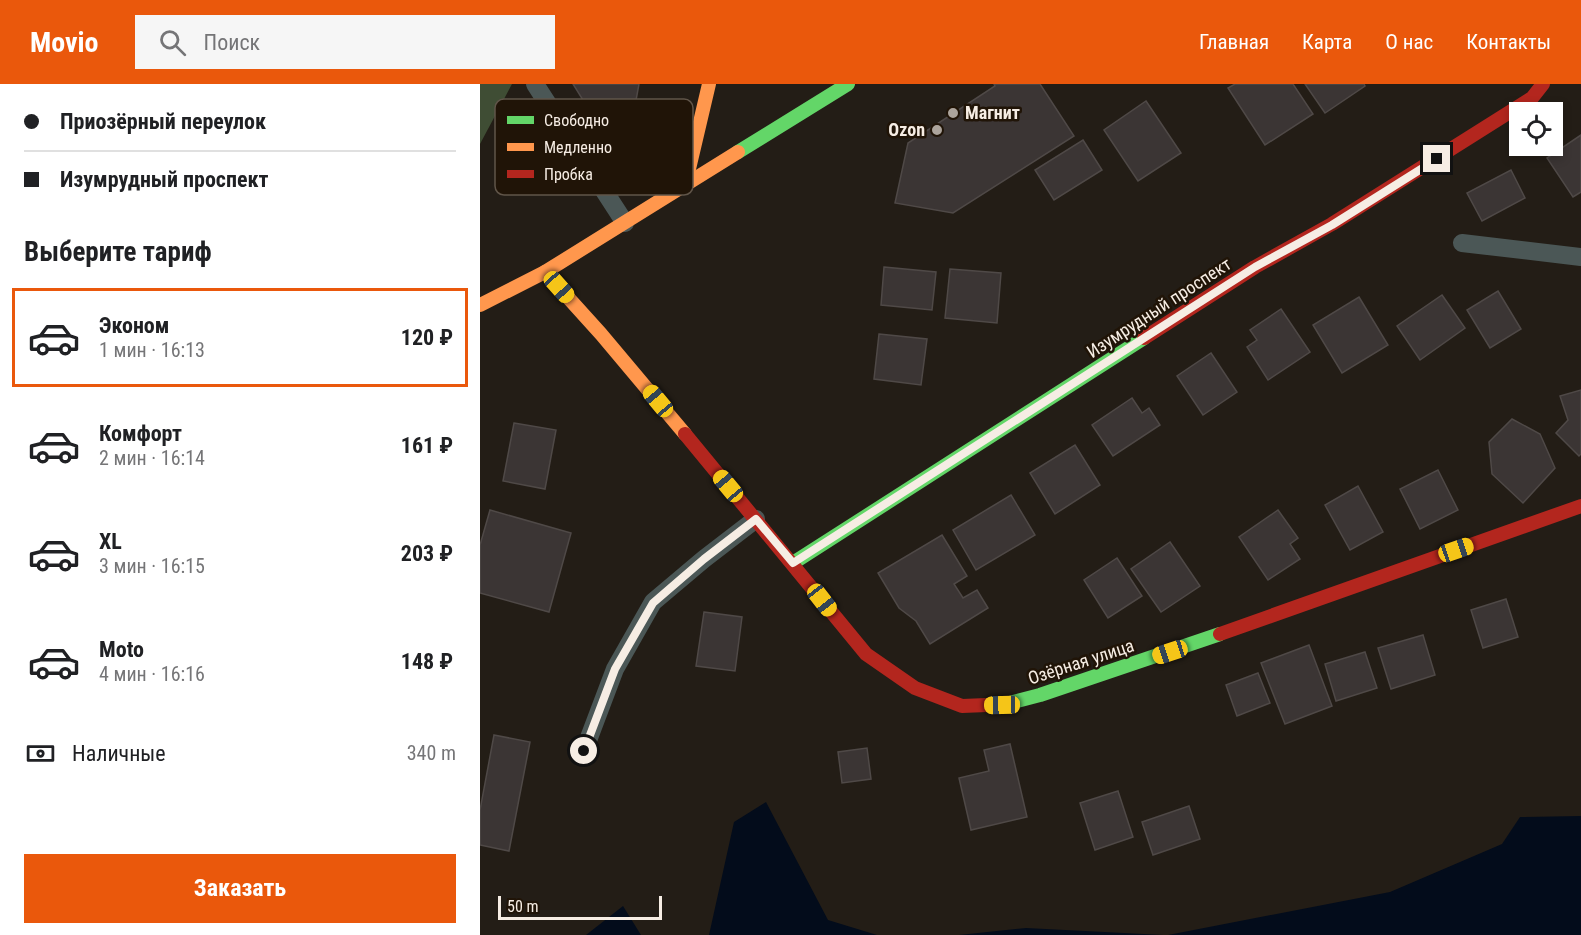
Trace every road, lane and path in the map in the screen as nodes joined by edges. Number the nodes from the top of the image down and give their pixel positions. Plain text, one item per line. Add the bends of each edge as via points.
1 (535, 84) edge
2 (709, 84) edge
3 (848, 84) edge
4 (1543, 84) edge
5 (545, 99) edge
6 (693, 152) edge
7 (693, 181) edge
8 (607, 195) edge
9 (670, 195) edge
10 (625, 223) junction
11 (1462, 243) dead end
12 (1581, 257) edge
13 (545, 272) junction
14 (480, 305) edge
15 (1581, 506) edge
16 (756, 519) junction
17 (793, 563) junction
18 (584, 751) dead end

1 - 5 street
2 - 6 street
3 - 7 street
4 - 17 street, Изумрудный проспект via 1532,98 1332,225 1255,267
8 - 10 street
9 - 10 street
10 - 13 street
11 - 12 street
13 - 14 street
13 - 16 street, Озёрная улица
15 - 17 street, Озёрная улица via 1191,644 1002,705 962,706 915,688 866,654
16 - 17 street, Озёрная улица
16 - 18 street via 653,603 615,669

